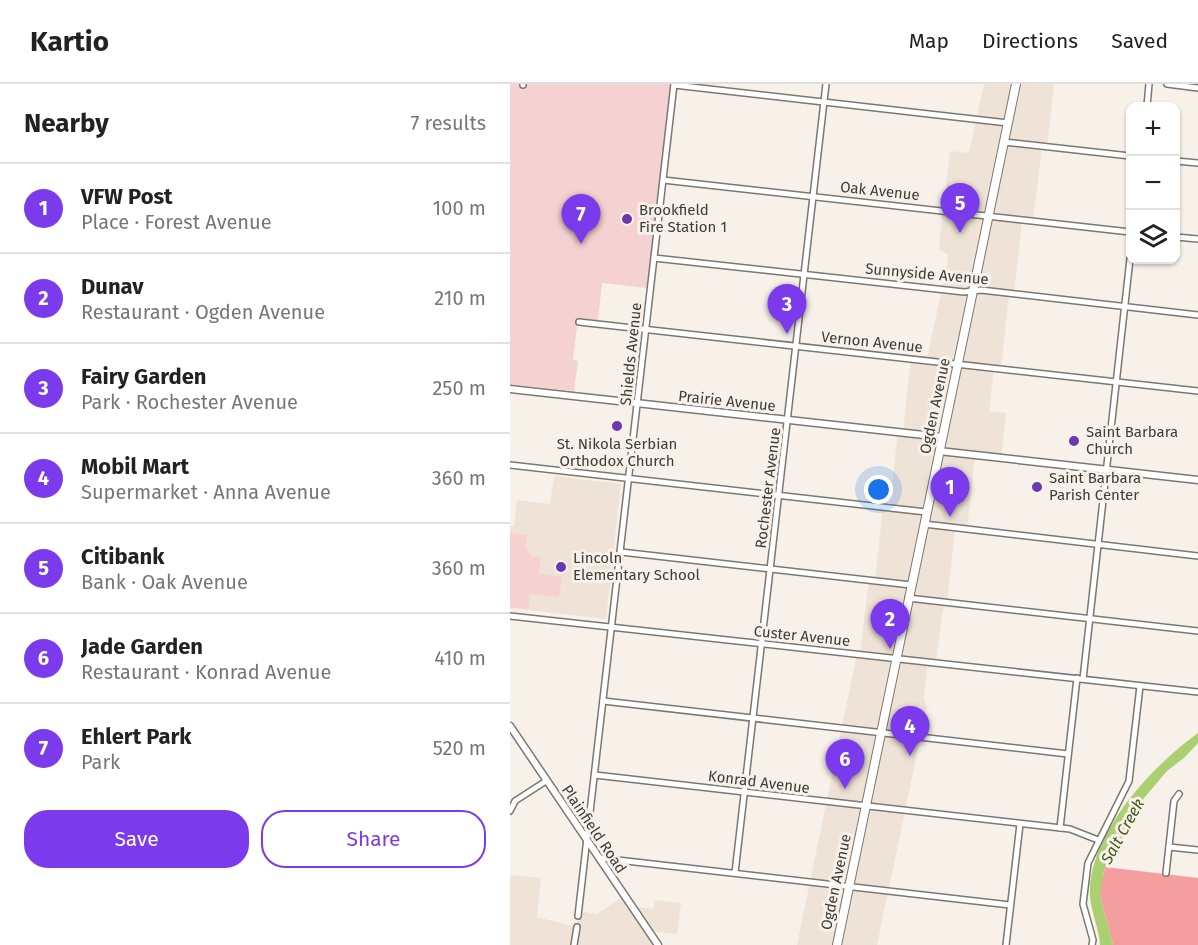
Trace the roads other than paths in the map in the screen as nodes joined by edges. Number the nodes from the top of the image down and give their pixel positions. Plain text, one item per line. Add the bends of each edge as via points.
1 (826, 84) edge
2 (1016, 84) edge
3 (1149, 84) edge
4 (1167, 84) edge
5 (674, 85) edge
6 (1198, 88) edge
7 (824, 102) junction
8 (1147, 102) edge
9 (1008, 123) junction
10 (1004, 142) junction
11 (1126, 155) edge
12 (1180, 161) edge
13 (1198, 163) edge
14 (663, 180) junction
15 (812, 196) junction
16 (988, 216) junction
17 (1126, 231) edge
18 (1180, 237) edge
19 (1198, 239) edge
20 (654, 258) junction
21 (1130, 264) edge
22 (802, 274) junction
23 (973, 291) junction
24 (1125, 307) junction
25 (1198, 315) edge
26 (579, 322) dead end
27 (646, 328) junction
28 (795, 346) junction
29 (958, 363) junction
30 (1117, 382) junction
31 (510, 389) edge
32 (1198, 391) edge
33 (638, 403) junction
34 (788, 420) junction
35 (942, 437) junction
36 (939, 451) junction
37 (510, 465) edge
38 (1107, 470) junction
39 (629, 478) junction
40 (1198, 480) edge
41 (779, 495) junction
42 (926, 512) junction
43 (924, 524) junction
44 (1099, 544) junction
45 (621, 552) junction
46 (1198, 556) edge
47 (770, 570) junction
48 (911, 585) junction
49 (908, 598) junction
50 (510, 616) edge
51 (1090, 619) junction
52 (612, 627) junction
53 (1198, 632) edge
54 (762, 644) junction
55 (897, 658) junction
56 (1080, 679) junction
57 (1140, 686) junction
58 (1198, 692) edge
59 (603, 701) junction
60 (753, 718) junction
61 (510, 726) edge
62 (881, 733) junction
63 (1068, 754) junction
64 (595, 775) junction
65 (546, 781) junction
66 (744, 792) junction
67 (1179, 794) dead end
68 (866, 806) junction
69 (510, 811) edge
70 (1020, 824) junction
71 (1059, 828) junction
72 (587, 840) junction
73 (1098, 840) junction
74 (1169, 847) junction
75 (1198, 850) edge
76 (600, 858) junction
77 (735, 873) junction
78 (1166, 873) dead end
79 (849, 886) junction
80 (1011, 905) junction
81 (578, 916) dead end
82 (577, 927) dead end
83 (574, 945) edge
84 (658, 945) edge
85 (837, 945) edge
86 (1006, 945) edge
87 (1092, 945) edge

1 - 7 street, Rochester Avenue
2 - 9 main road, Ogden Avenue
3 - 8 street
4 - 6 street
5 - 7 street
5 - 14 street, Shields Avenue
7 - 9 street
7 - 15 street, Rochester Avenue
9 - 10 main road, Ogden Avenue
10 - 11 street
10 - 16 main road, Ogden Avenue
12 - 13 street
14 - 15 street, Oak Avenue
14 - 20 street, Shields Avenue
15 - 16 street, Oak Avenue
15 - 22 street, Rochester Avenue
16 - 17 street, Oak Avenue
16 - 23 main road, Ogden Avenue
18 - 19 street
20 - 22 street, Sunnyside Avenue
20 - 27 street, Shields Avenue
21 - 24 street
22 - 23 street, Sunnyside Avenue
22 - 28 street, Rochester Avenue
23 - 24 street, Sunnyside Avenue
23 - 29 main road, Ogden Avenue
24 - 25 street, Sunnyside Avenue
24 - 30 street
26 - 27 street, Vernon Avenue
27 - 28 street, Vernon Avenue
27 - 33 street, Shields Avenue
28 - 29 street, Vernon Avenue
28 - 34 street, Rochester Avenue
29 - 30 street, Vernon Avenue
29 - 35 main road, Ogden Avenue
30 - 32 street, Vernon Avenue
30 - 38 street
31 - 33 street, Prairie Avenue
33 - 34 street, Prairie Avenue
33 - 39 street, Shields Avenue
34 - 35 street, Prairie Avenue
34 - 41 street, Rochester Avenue
35 - 36 main road, Ogden Avenue
36 - 38 street
36 - 42 main road, Ogden Avenue
37 - 39 street
38 - 40 street
38 - 44 street
39 - 41 street
39 - 45 street, Shields Avenue
41 - 42 street
41 - 47 street, Rochester Avenue
42 - 43 main road, Ogden Avenue
43 - 44 street
43 - 48 main road, Ogden Avenue
44 - 46 street
44 - 51 street
45 - 47 street
45 - 52 street, Shields Avenue
47 - 48 street
47 - 54 street, Rochester Avenue
48 - 49 main road, Ogden Avenue
49 - 51 street
49 - 55 main road, Ogden Avenue
50 - 52 street, Custer Avenue
51 - 53 street
51 - 56 street
52 - 54 street, Custer Avenue
52 - 59 street, Shields Avenue
54 - 55 street, Custer Avenue
54 - 60 street, Rochester Avenue
55 - 56 street, Custer Avenue
55 - 62 main road, Ogden Avenue
56 - 57 street, Custer Avenue
56 - 63 street
57 - 58 street, Custer Avenue
57 - 73 street via 1129,781
59 - 60 street
59 - 64 street, Shields Avenue
60 - 62 street
60 - 66 street, Rochester Avenue
61 - 65 street, Plainfield Road
62 - 63 street
62 - 68 main road, Ogden Avenue
63 - 71 street
64 - 66 street, Konrad Avenue
64 - 72 street, Shields Avenue
65 - 69 street via 515,801
65 - 72 street, Plainfield Road
66 - 68 street, Konrad Avenue
66 - 77 street, Rochester Avenue
67 - 74 street via 1174,801
68 - 70 street, Konrad Avenue
68 - 79 main road, Ogden Avenue
70 - 71 street, Konrad Avenue
70 - 80 street
71 - 73 street, Konrad Avenue
72 - 76 street, Plainfield Road
72 - 81 street, Shields Avenue
73 - 87 street via 1088,863 1083,904
74 - 75 street
74 - 78 street
76 - 77 street
76 - 84 street, Plainfield Road
77 - 79 street
79 - 80 street
79 - 85 main road, Ogden Avenue
80 - 86 street
82 - 83 street

